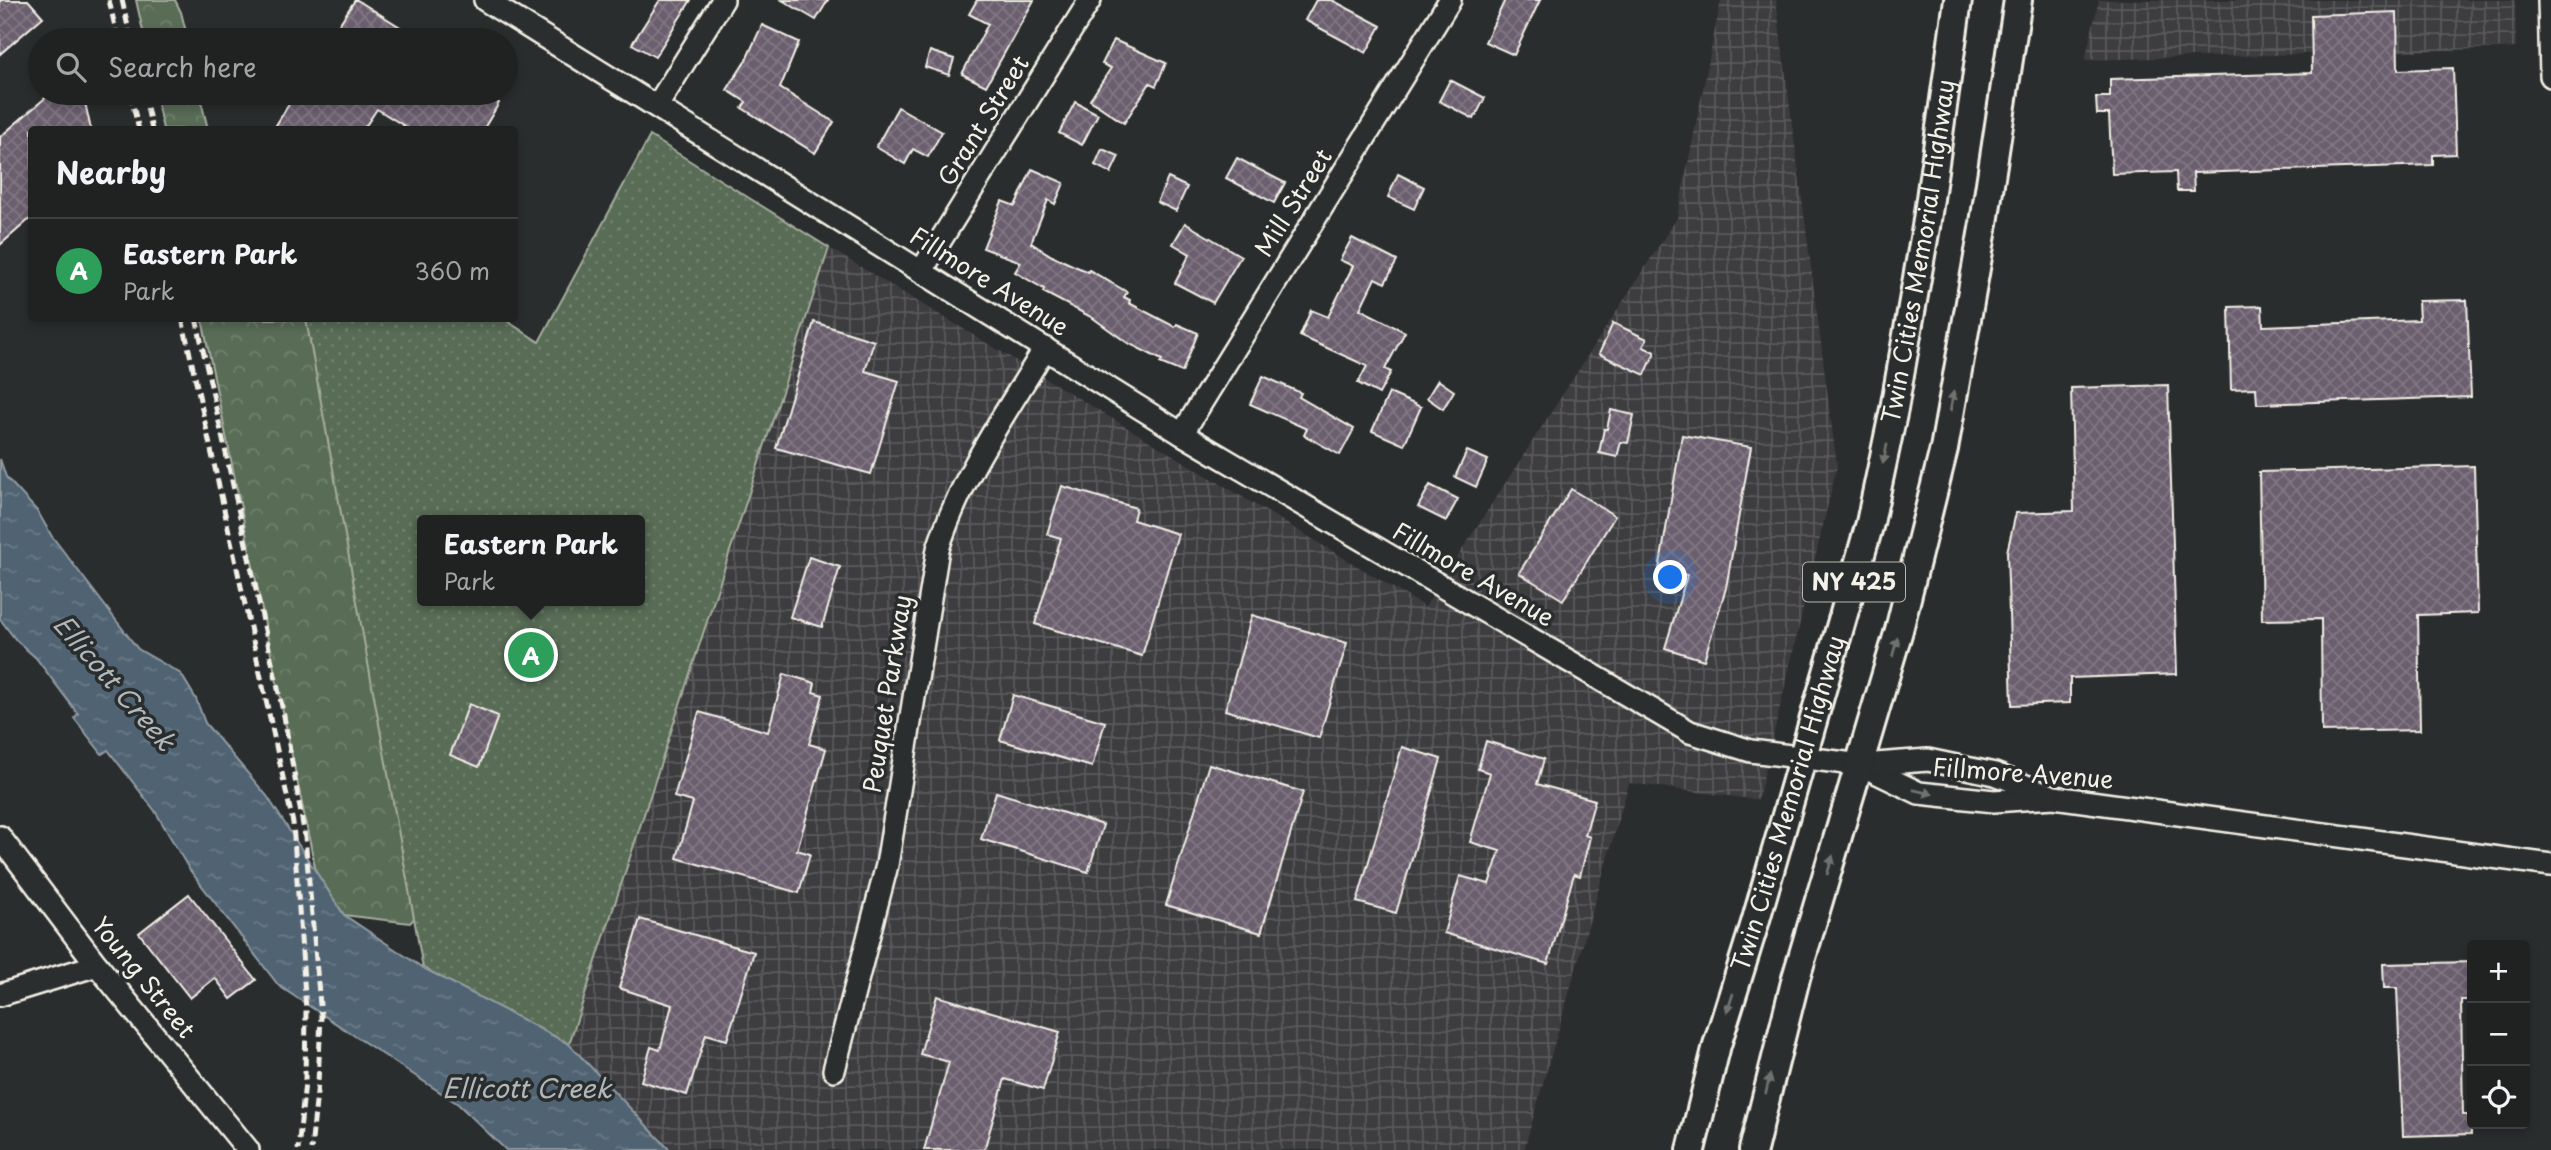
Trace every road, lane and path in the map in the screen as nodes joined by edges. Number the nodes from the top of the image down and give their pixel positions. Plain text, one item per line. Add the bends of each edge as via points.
1 (485, 0) edge
2 (723, 0) edge
3 (1090, 0) edge
4 (1450, 0) edge
5 (1958, 0) edge
6 (2018, 0) edge
7 (2549, 0) edge
8 (2551, 76) edge
9 (657, 106) junction
10 (922, 270) junction
11 (1045, 348) junction
12 (1182, 434) junction
13 (1802, 758) junction
14 (1861, 765) junction
15 (2054, 797) junction
16 (0, 837) edge
17 (2551, 865) edge
18 (97, 965) junction
19 (0, 995) edge
20 (834, 1070) dead end
21 (239, 1145) edge
22 (1691, 1150) edge
23 (1753, 1150) edge

1 - 9 street, Fillmore Avenue
2 - 9 street
3 - 10 street, Grant Street
4 - 12 street, Mill Street
5 -> 13 main road, Twin Cities Memorial Highway / NY 425 via 1926,227 1892,421 1870,523
14 -> 6 main road, NY 425 via 1944,449
7 - 8 street
9 - 10 street, Fillmore Avenue
10 - 11 street, Fillmore Avenue
11 - 12 street, Fillmore Avenue
11 - 20 street, Peuquet Parkway via 964,482 938,549 887,864
12 - 13 street, Fillmore Avenue via 1690,732 1751,751
13 - 14 street, Fillmore Avenue
13 -> 22 main road, Twin Cities Memorial Highway / NY 425 via 1717,1045
14 - 15 street via 1928,760 1995,774
14 -> 15 street, Fillmore Avenue via 1919,793 1994,801
23 -> 14 main road, NY 425 via 1796,978
15 - 17 street, Fillmore Avenue
16 - 18 street, Young Street
18 - 19 street
18 - 21 street, Young Street

